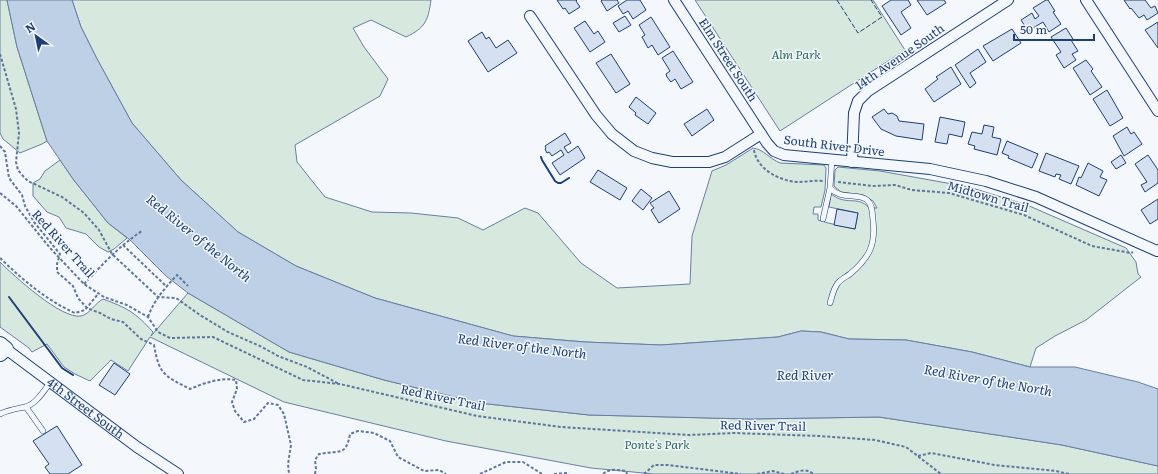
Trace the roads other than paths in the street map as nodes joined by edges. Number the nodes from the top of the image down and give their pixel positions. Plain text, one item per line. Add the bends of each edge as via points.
1 (674, 0) edge
2 (1008, 0) edge
3 (1086, 0) edge
4 (530, 16) dead end
5 (1158, 111) edge
6 (761, 134) junction
7 (832, 159) junction
8 (852, 162) junction
9 (830, 188) junction
10 (823, 219) dead end
11 (1157, 250) edge
12 (830, 303) dead end
13 (2, 349) edge
14 (50, 383) junction
15 (26, 406) junction
16 (0, 414) edge
17 (42, 431) dead end
18 (175, 472) edge

1 - 6 street, Elm Street South
2 - 8 street, 14th Avenue South via 868,91 858,101 854,113
3 - 5 street
4 - 6 street via 596,115 612,134 634,151 672,162 709,162 725,157
6 - 7 street, South River Drive via 774,151 784,155
7 - 8 street, South River Drive
7 - 9 lane
8 - 11 street, South River Drive via 930,169 986,181 1036,197
9 - 10 lane
9 - 12 lane via 841,196 863,198 868,201 872,208 875,230 869,254 862,264 838,282
13 - 14 street, 4th Street South
14 - 15 lane via 37,400
14 - 18 street, 4th Street South
15 - 16 lane
15 - 17 lane

